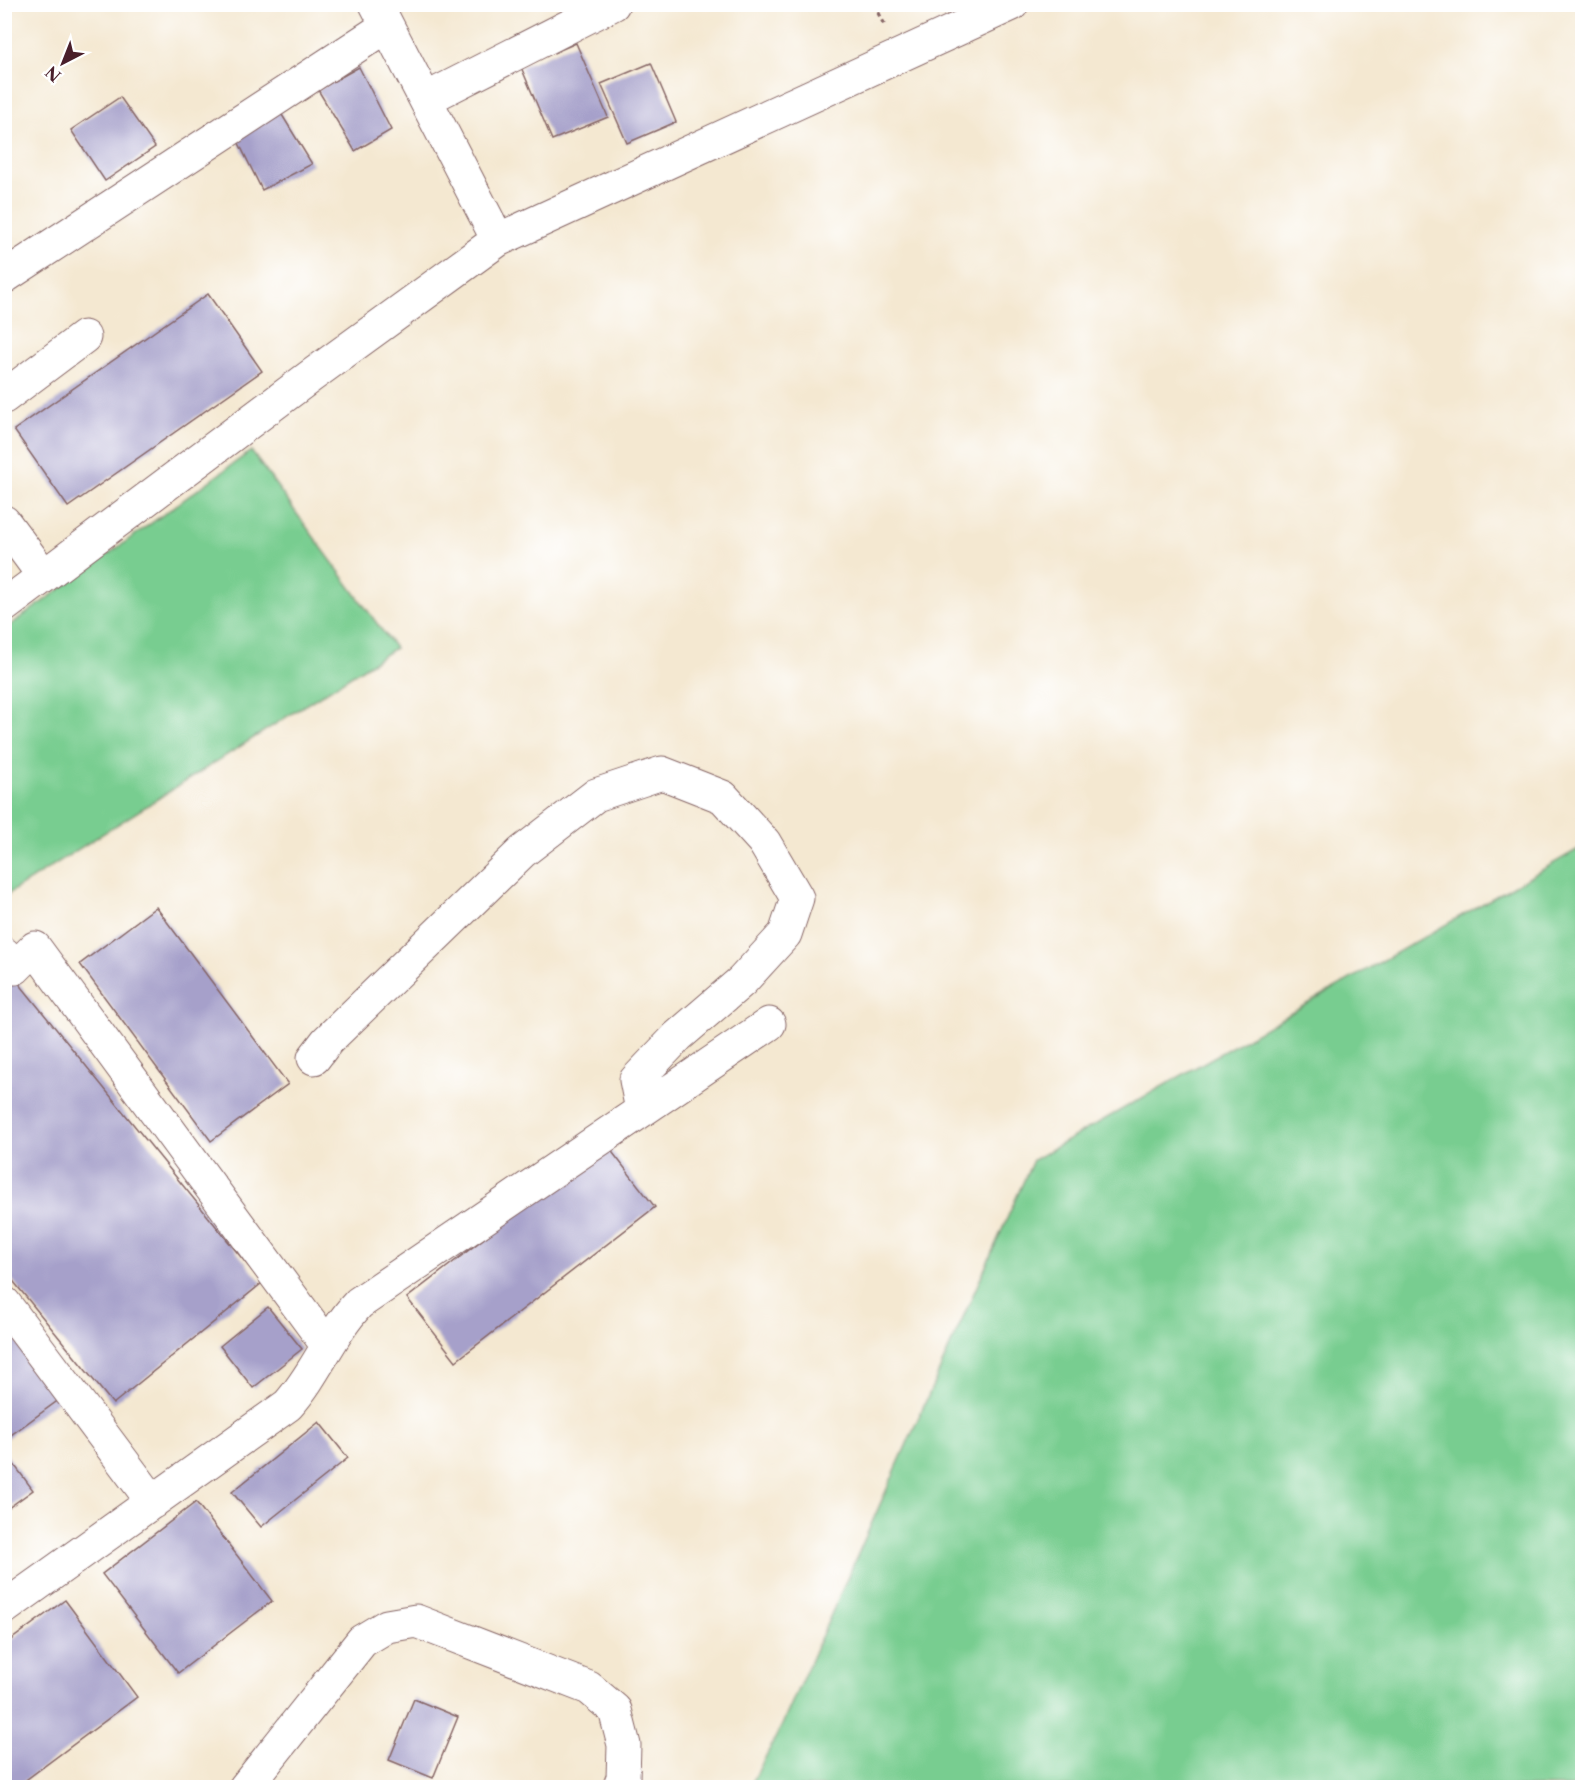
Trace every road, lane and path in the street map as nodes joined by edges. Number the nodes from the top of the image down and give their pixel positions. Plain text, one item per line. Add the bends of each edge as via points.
1 (613, 4) edge
2 (1012, 4) edge
3 (382, 15) edge
4 (426, 99) junction
5 (498, 240) junction
6 (4, 277) edge
7 (84, 337) dead end
8 (4, 397) edge
9 (4, 522) edge
10 (44, 576) junction
11 (4, 606) edge
12 (4, 954) edge
13 (769, 1024) dead end
14 (314, 1058) dead end
15 (642, 1110) junction
16 (4, 1303) edge
17 (327, 1345) junction
18 (153, 1502) junction
19 (4, 1608) edge
20 (244, 1788) edge
21 (619, 1788) edge

1 - 4 street
2 - 5 street
3 - 4 street
3 - 6 street
4 - 5 street
5 - 10 street
7 - 8 street
9 - 10 street
10 - 11 street
12 - 17 street via 15,968 35,948
13 - 15 street
14 - 15 street via 522,852 596,795 662,773 723,798 764,842 796,897 785,934 636,1080
15 - 17 street via 359,1304
16 - 18 street
17 - 18 street via 303,1389 288,1405
18 - 19 street
20 - 21 street via 362,1641 387,1626 416,1621 589,1688 615,1710 624,1745

